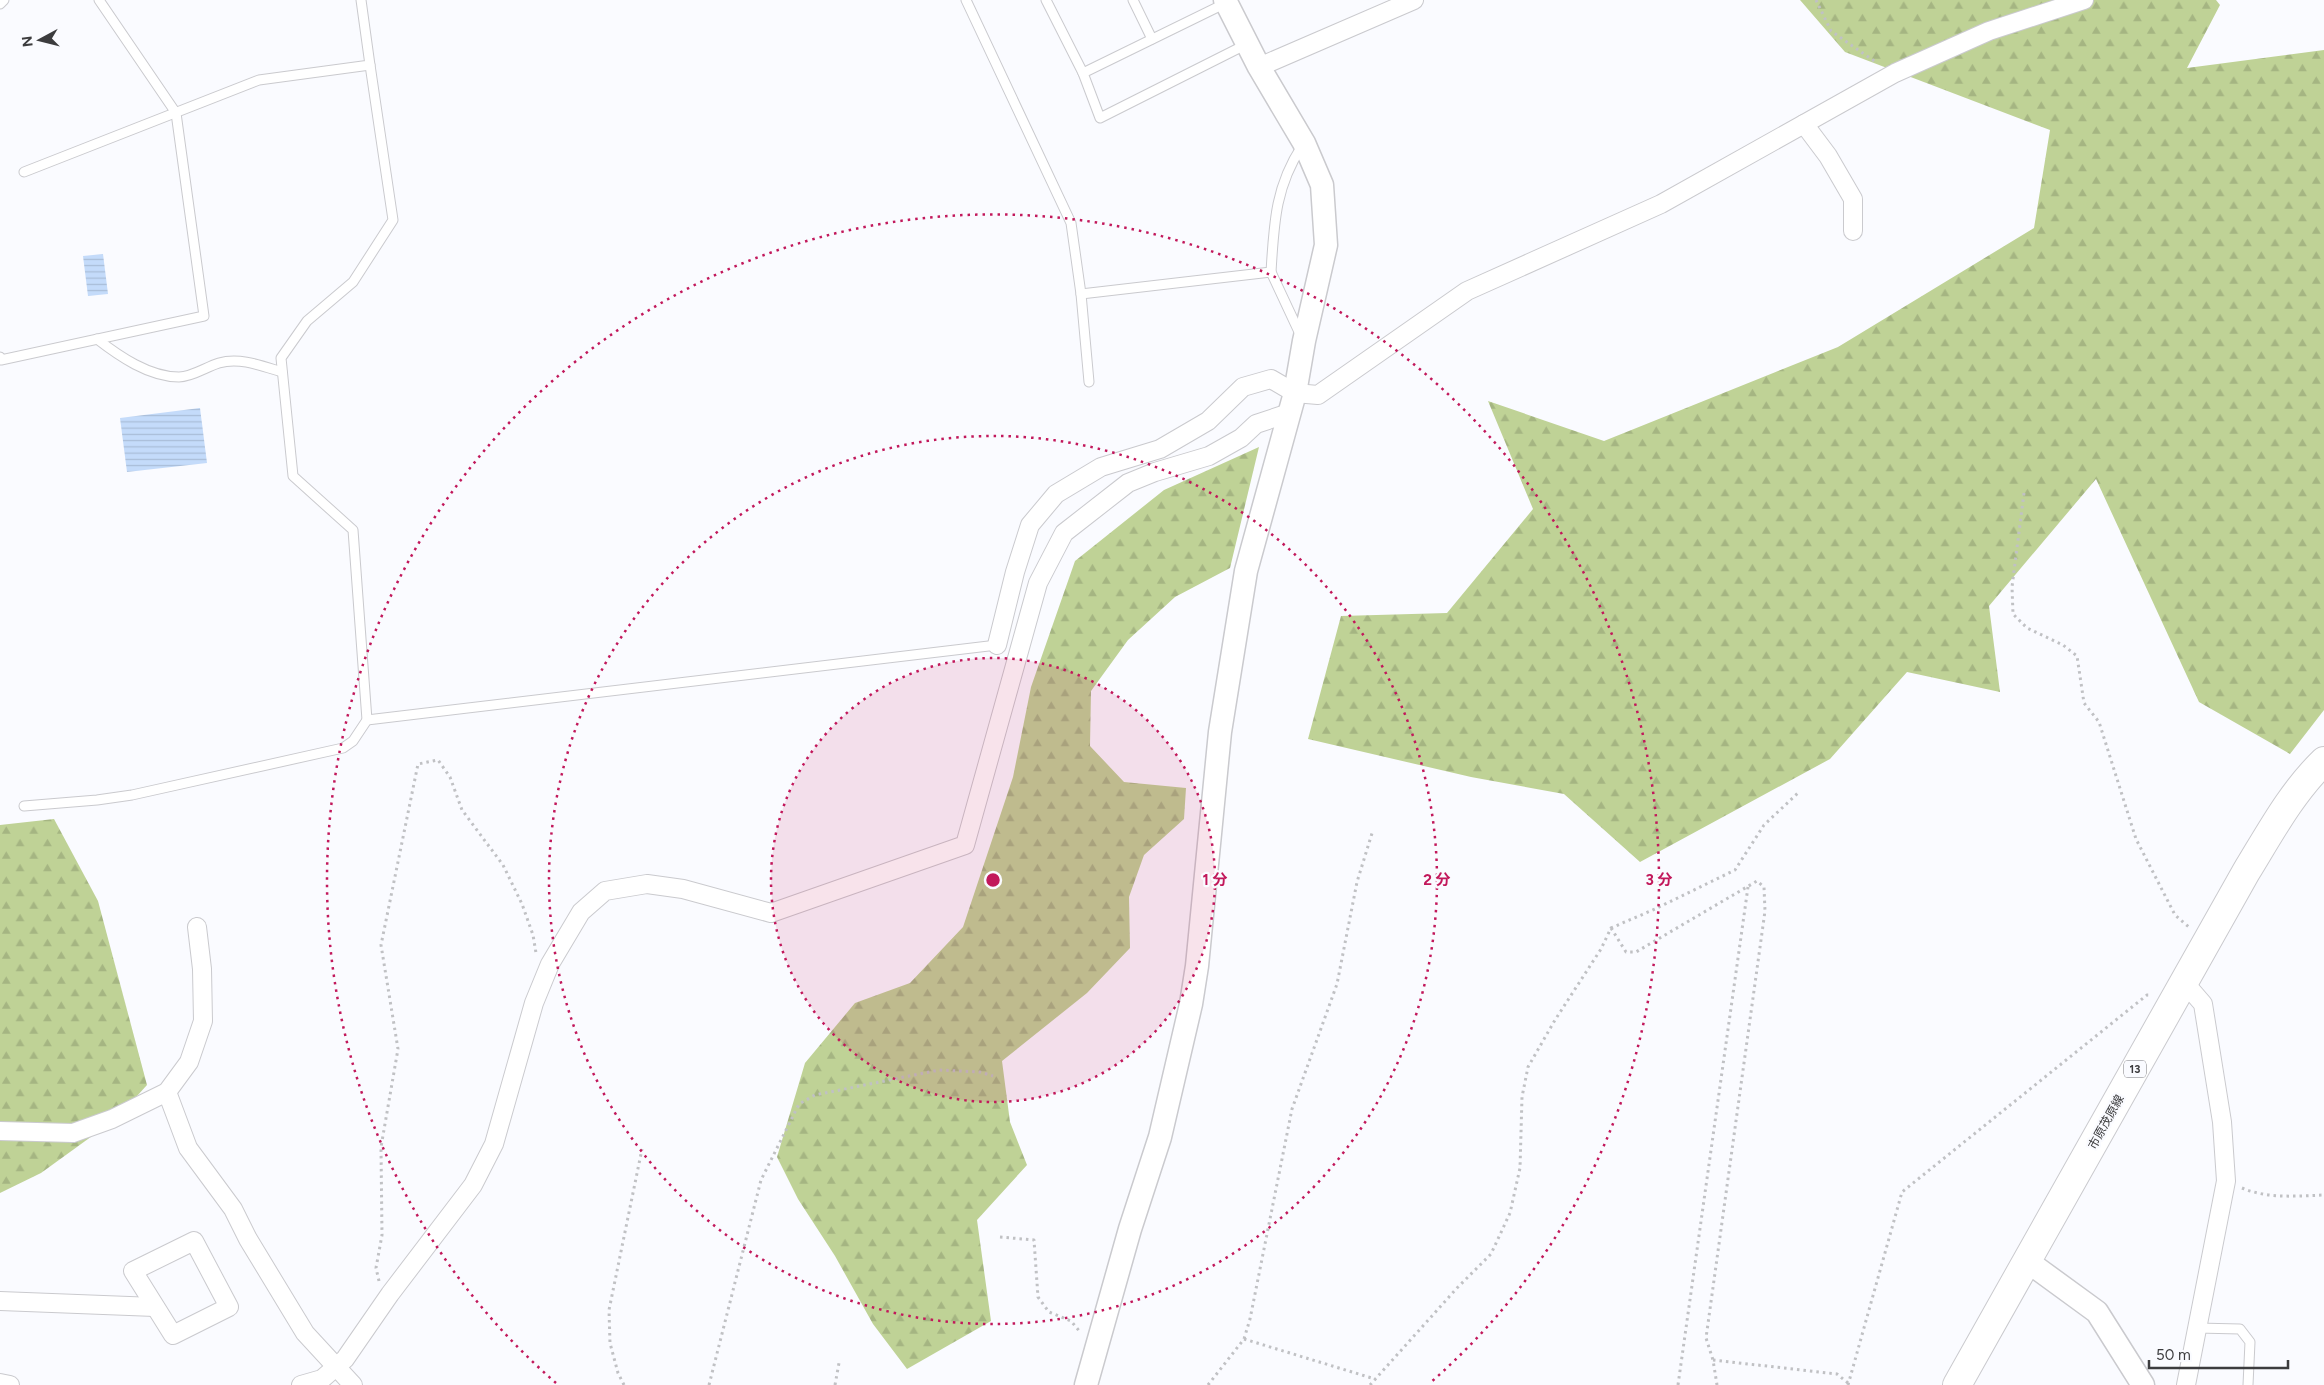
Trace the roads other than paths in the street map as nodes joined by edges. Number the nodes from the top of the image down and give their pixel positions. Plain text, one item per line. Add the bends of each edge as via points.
1 (4, 0) edge
2 (99, 0) edge
3 (361, 0) edge
4 (966, 0) edge
5 (1046, 0) edge
6 (1133, 0) edge
7 (1414, 0) edge
8 (2084, 0) edge
9 (1226, 1) edge
10 (0, 4) edge
11 (1152, 39) junction
12 (1247, 44) junction
13 (370, 65) junction
14 (1259, 67) junction
15 (1083, 73) junction
16 (176, 113) junction
17 (1804, 124) junction
18 (1304, 144) junction
19 (24, 172) dead end
20 (1853, 231) dead end
21 (1271, 272) junction
22 (1081, 294) junction
23 (97, 339) junction
24 (1304, 341) junction
25 (0, 358) edge
26 (282, 372) junction
27 (1089, 382) dead end
28 (1292, 403) junction
29 (997, 645) joint
30 (367, 720) junction
31 (2324, 761) edge
32 (24, 806) dead end
33 (197, 927) dead end
34 (2181, 988) junction
35 (167, 1092) junction
36 (0, 1131) edge
37 (2027, 1261) junction
38 (0, 1301) edge
39 (155, 1306) junction
40 (2196, 1328) junction
41 (336, 1366) junction
42 (0, 1383) edge
43 (10, 1385) edge
44 (301, 1385) edge
45 (353, 1385) edge
46 (1086, 1385) edge
47 (1957, 1385) edge
48 (2143, 1385) edge
49 (2186, 1385) edge
50 (2248, 1385) edge

1 - 10 lane
2 - 16 lane
3 - 13 lane
4 - 22 lane via 1071,223
5 - 15 lane
6 - 11 lane
7 - 14 street
8 - 17 street via 1989,31 1895,73
9 - 11 lane
9 - 12 street
11 - 15 lane
12 - 14 street
12 - 15 lane via 1100,118
13 - 16 lane via 259,80
13 - 26 lane via 393,220 353,282 307,321 281,358
14 - 18 street
16 - 19 lane
16 - 23 lane via 204,316
17 - 20 street via 1828,156 1853,199
17 - 28 street via 1661,204 1467,291 1318,395
18 - 21 lane via 1278,197
18 - 24 street via 1322,185 1326,245
21 - 22 lane
21 - 24 lane
22 - 27 lane
23 - 25 lane
23 - 26 lane via 117,354 150,371 180,378 220,363 242,361
24 - 28 street
26 - 30 lane via 292,476 353,530
28 - 29 street via 1271,379 1243,387 1208,421 1160,449 1101,467 1056,494 1030,525
28 - 41 street via 1208,456 1128,483 1064,533 1038,583 965,845 771,913 674,887 648,884 605,891 581,912 550,964 534,1003 494,1144 473,1185
28 - 46 street via 1244,581 1220,732 1191,1004 1160,1137
29 - 30 lane
30 - 32 lane via 353,741 343,748 132,795
31 - 34 main road, 市原茂原線 / 13 via 2308,776 2283,812
33 - 35 street via 203,1021 190,1062
34 - 37 main road, 市原茂原線 / 13
34 - 40 street via 2203,1004 2222,1122 2226,1181
35 - 36 street via 112,1119 74,1133
35 - 41 street via 188,1148 233,1210 305,1333
37 - 47 main road, 市原茂原線 / 13
37 - 48 street via 2097,1312
38 - 39 street
39 - 39 street via 173,1335 230,1307 194,1241 132,1271
40 - 49 street
40 - 50 lane via 2240,1328 2250,1342
41 - 44 street via 322,1379
41 - 45 street
42 - 43 street

